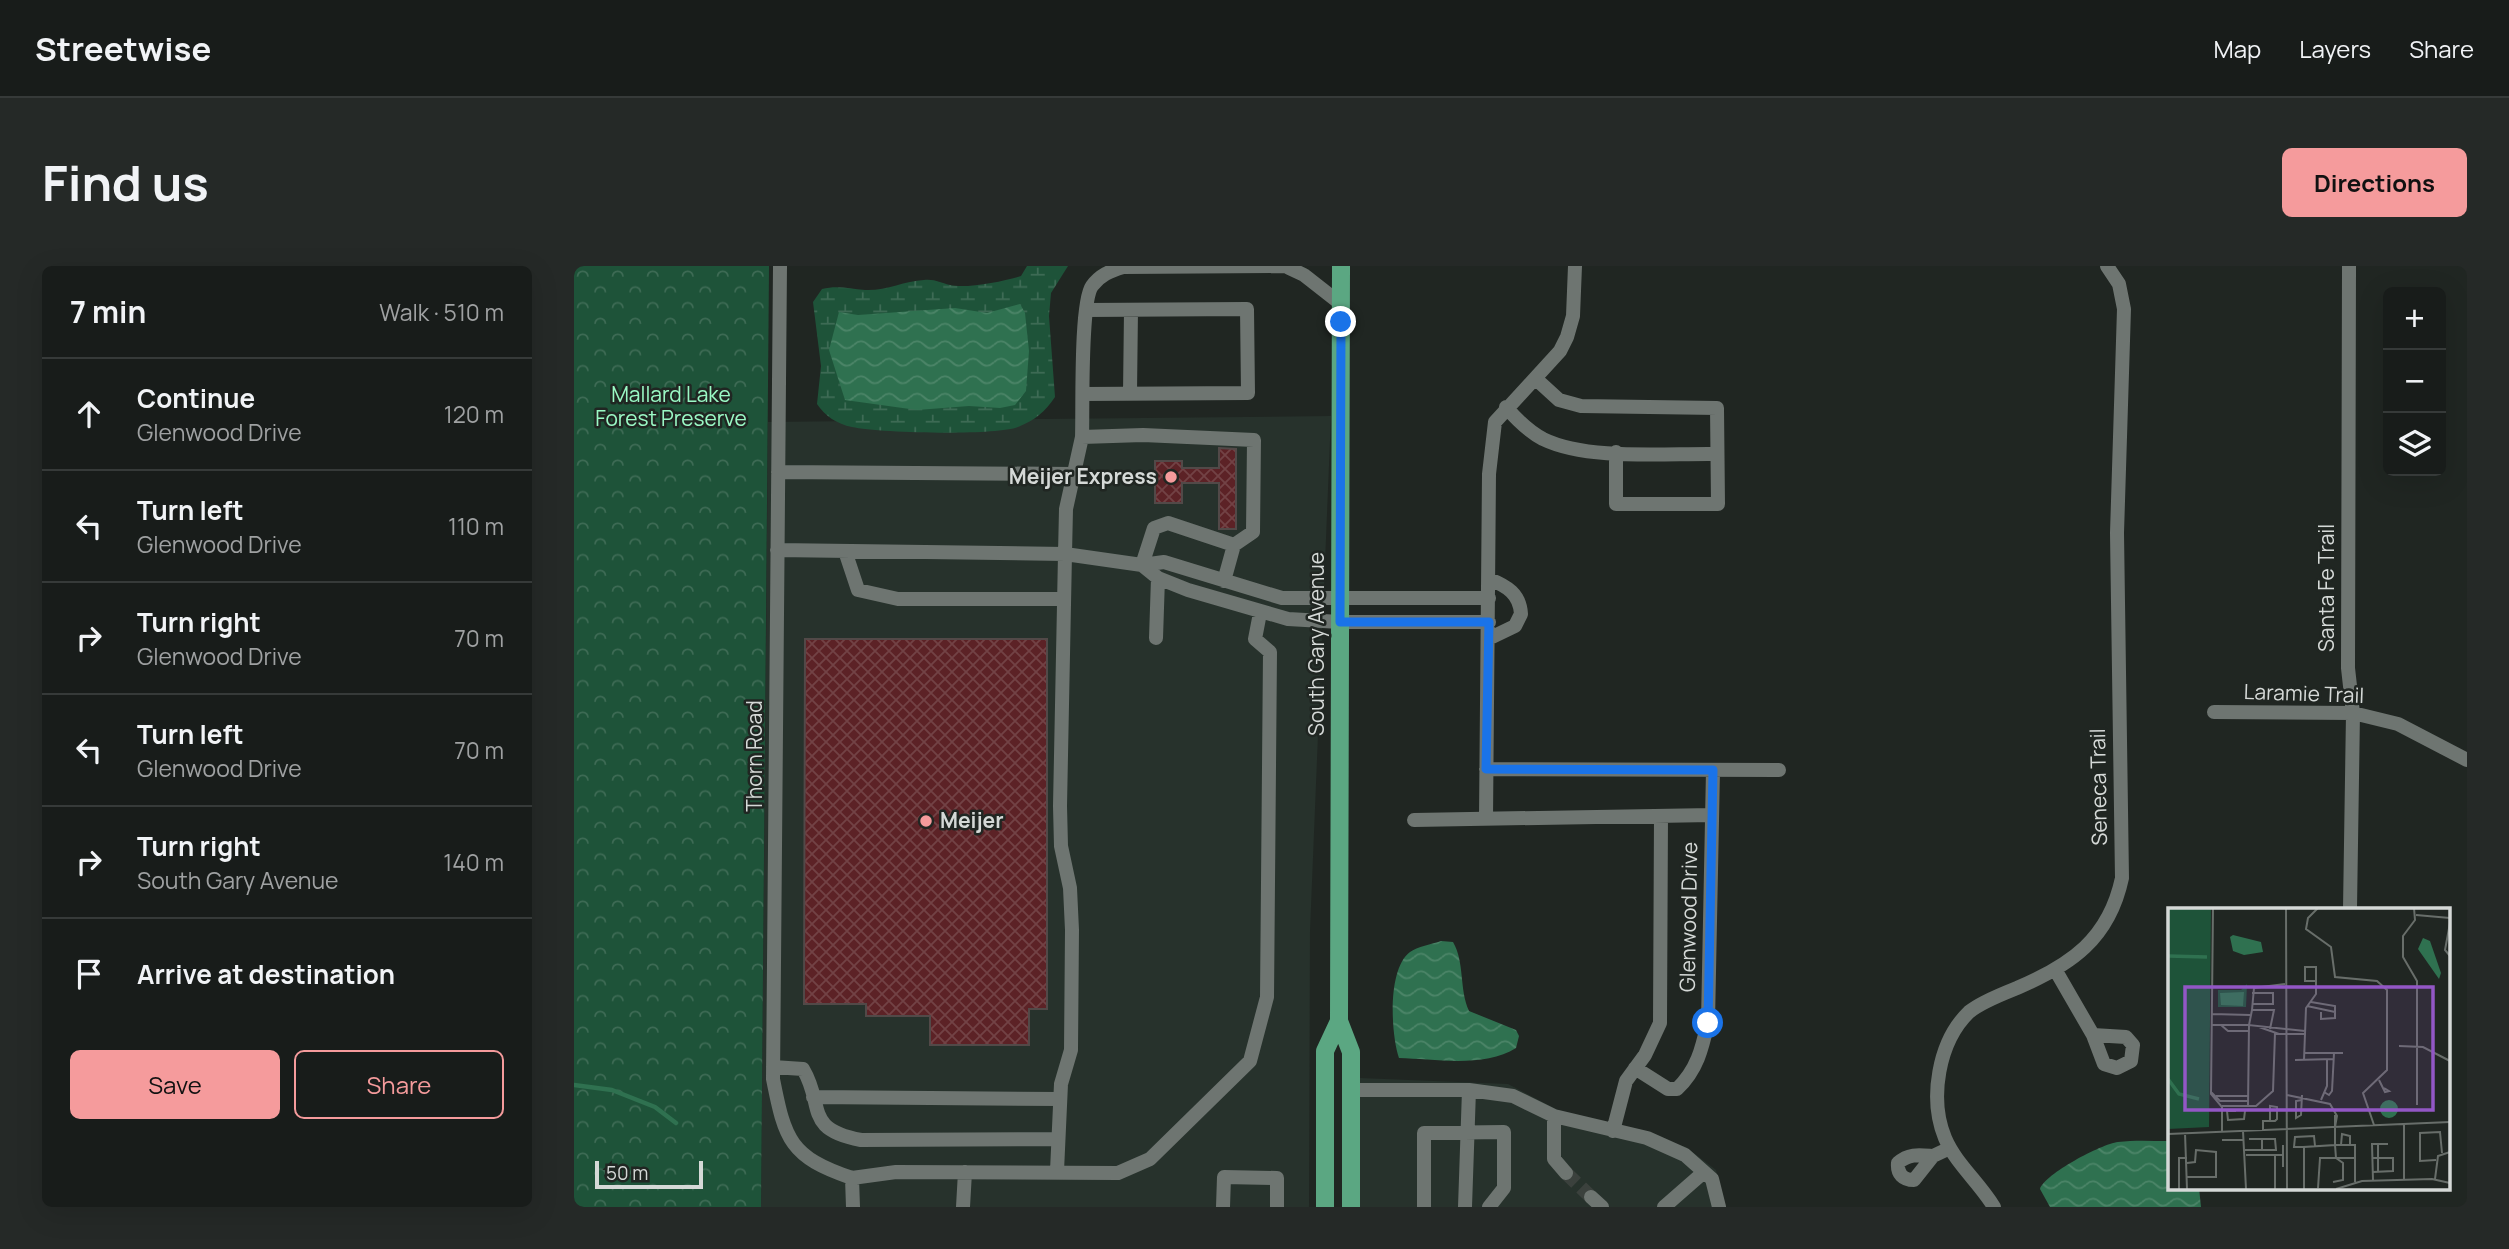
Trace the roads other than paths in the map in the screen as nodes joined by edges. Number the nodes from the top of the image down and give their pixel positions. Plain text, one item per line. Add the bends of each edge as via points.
1 (780, 266) edge
2 (1341, 266) edge
3 (1575, 266) edge
4 (2349, 266) edge
5 (1291, 267) edge
6 (2110, 268) edge
7 (1341, 304) junction
8 (1086, 310) junction
9 (1131, 310) junction
10 (1536, 379) junction
11 (1083, 394) junction
12 (1130, 394) junction
13 (1506, 407) junction
14 (1082, 437) junction
15 (1616, 452) junction
16 (1717, 454) junction
17 (778, 472) junction
18 (1072, 474) junction
19 (1234, 545) junction
20 (777, 550) junction
21 (845, 551) junction
22 (1065, 554) junction
23 (1142, 565) junction
24 (1158, 579) junction
25 (1489, 579) junction
26 (1224, 581) junction
27 (1489, 598) junction
28 (1064, 599) junction
29 (1340, 599) junction
30 (1259, 613) junction
31 (1340, 622) junction
32 (1489, 622) junction
33 (1156, 638) dead end
34 (1488, 639) junction
35 (2214, 712) dead end
36 (2353, 713) junction
37 (2467, 760) edge
38 (1486, 769) junction
39 (1713, 770) junction
40 (1779, 770) dead end
41 (1712, 815) junction
42 (1661, 816) junction
43 (1486, 819) junction
44 (1414, 820) dead end
45 (2350, 908) edge
46 (2056, 971) junction
47 (1339, 1021) junction
48 (2093, 1035) dead end
49 (773, 1067) junction
50 (1636, 1068) junction
51 (1351, 1090) junction
52 (1469, 1090) junction
53 (813, 1097) junction
54 (1059, 1099) junction
55 (1554, 1116) junction
56 (1613, 1131) junction
57 (1467, 1132) junction
58 (1057, 1139) junction
59 (1950, 1148) junction
60 (1933, 1156) dead end
61 (1057, 1171) junction
62 (965, 1172) junction
63 (1704, 1172) junction
64 (1566, 1173) tunnel mouth
65 (852, 1178) junction
66 (1321, 1204) edge
67 (853, 1207) edge
68 (963, 1207) edge
69 (1223, 1207) edge
70 (1277, 1207) edge
71 (1351, 1207) edge
72 (1423, 1207) edge
73 (1465, 1207) edge
74 (1489, 1207) edge
75 (1664, 1207) edge
76 (1719, 1207) edge
77 (1994, 1207) edge

1 - 17 street, Thorn Road
2 - 7 main road, South Gary Avenue
3 - 10 street via 1573,316 1567,337
4 - 36 street, Santa Fe Trail via 2348,668
5 - 7 street
5 - 8 street via 1123,267 1104,273 1090,289
6 - 46 street, Seneca Trail via 2124,309 2117,560 2122,878 2104,929
7 - 29 main road, South Gary Avenue
8 - 9 street
8 - 11 street
9 - 12 street
9 - 12 street via 1247,309 1248,393
10 - 13 street
10 - 16 street via 1559,400 1581,406 1717,408
11 - 12 street
11 - 14 street
13 - 15 street via 1525,428 1558,445
13 - 25 street via 1495,422 1489,474
14 - 18 street
14 - 19 street via 1254,440 1254,532
15 - 16 street
15 - 16 street via 1616,504 1718,504
17 - 18 street
17 - 20 street, Thorn Road
18 - 22 street
19 - 23 street via 1168,523 1153,528
19 - 26 street
20 - 21 street
20 - 49 street, Thorn Road
21 - 22 street
21 - 28 street via 858,590 898,599
22 - 23 street
22 - 28 street
23 - 24 street
23 - 26 street via 1164,562
24 - 30 street
24 - 33 street
25 - 27 street
25 - 34 street via 1515,595 1521,614 1515,626
26 - 29 street via 1282,598
27 - 29 street
27 - 32 street
28 - 54 street via 1061,846 1072,930 1070,1050
29 - 31 main road, South Gary Avenue
30 - 31 street
30 - 61 street via 1255,639 1270,652 1267,997 1250,1061 1150,1158 1118,1173
31 - 32 street
31 - 47 main road, South Gary Avenue
32 - 34 street
34 - 38 street
35 - 36 street, Laramie Trail
36 - 37 street, Laramie Trail via 2398,724
36 - 45 street, Santa Fe Trail
38 - 39 street
38 - 43 street
39 - 40 street
39 - 41 street, Glenwood Drive
41 - 42 street, Glenwood Drive
41 - 50 street, Glenwood Drive via 1708,1023 1701,1056 1677,1089 1668,1089
42 - 43 street, Glenwood Drive
42 - 50 street, Glenwood Drive via 1660,1023
43 - 44 street, Glenwood Drive
46 - 48 street
46 - 59 street, Seneca Trail via 1969,1012 1952,1038 1940,1065 1938,1097
47 - 51 main road, South Gary Avenue via 1351,1052
47 - 66 main road, South Gary Avenue via 1325,1051
49 - 53 street via 803,1069
49 - 65 street, Thorn Road via 786,1137 820,1167
50 - 56 street, Glenwood Drive via 1626,1081
51 - 52 street
51 - 71 main road, South Gary Avenue
52 - 55 street via 1513,1096
52 - 57 street
53 - 54 street
53 - 58 street via 815,1111 827,1127 841,1136 862,1140
54 - 58 street
55 - 56 street
55 - 64 street via 1554,1159
56 - 63 street via 1647,1138 1685,1155
57 - 72 street via 1424,1133
57 - 73 street
57 - 74 street via 1504,1132 1504,1188
58 - 61 street
59 - 60 street
59 - 77 street, Seneca Trail
61 - 62 street
62 - 65 street via 896,1172
62 - 68 street
63 - 75 street
63 - 76 street via 1712,1179
65 - 67 street
69 - 70 street via 1224,1177 1277,1178

